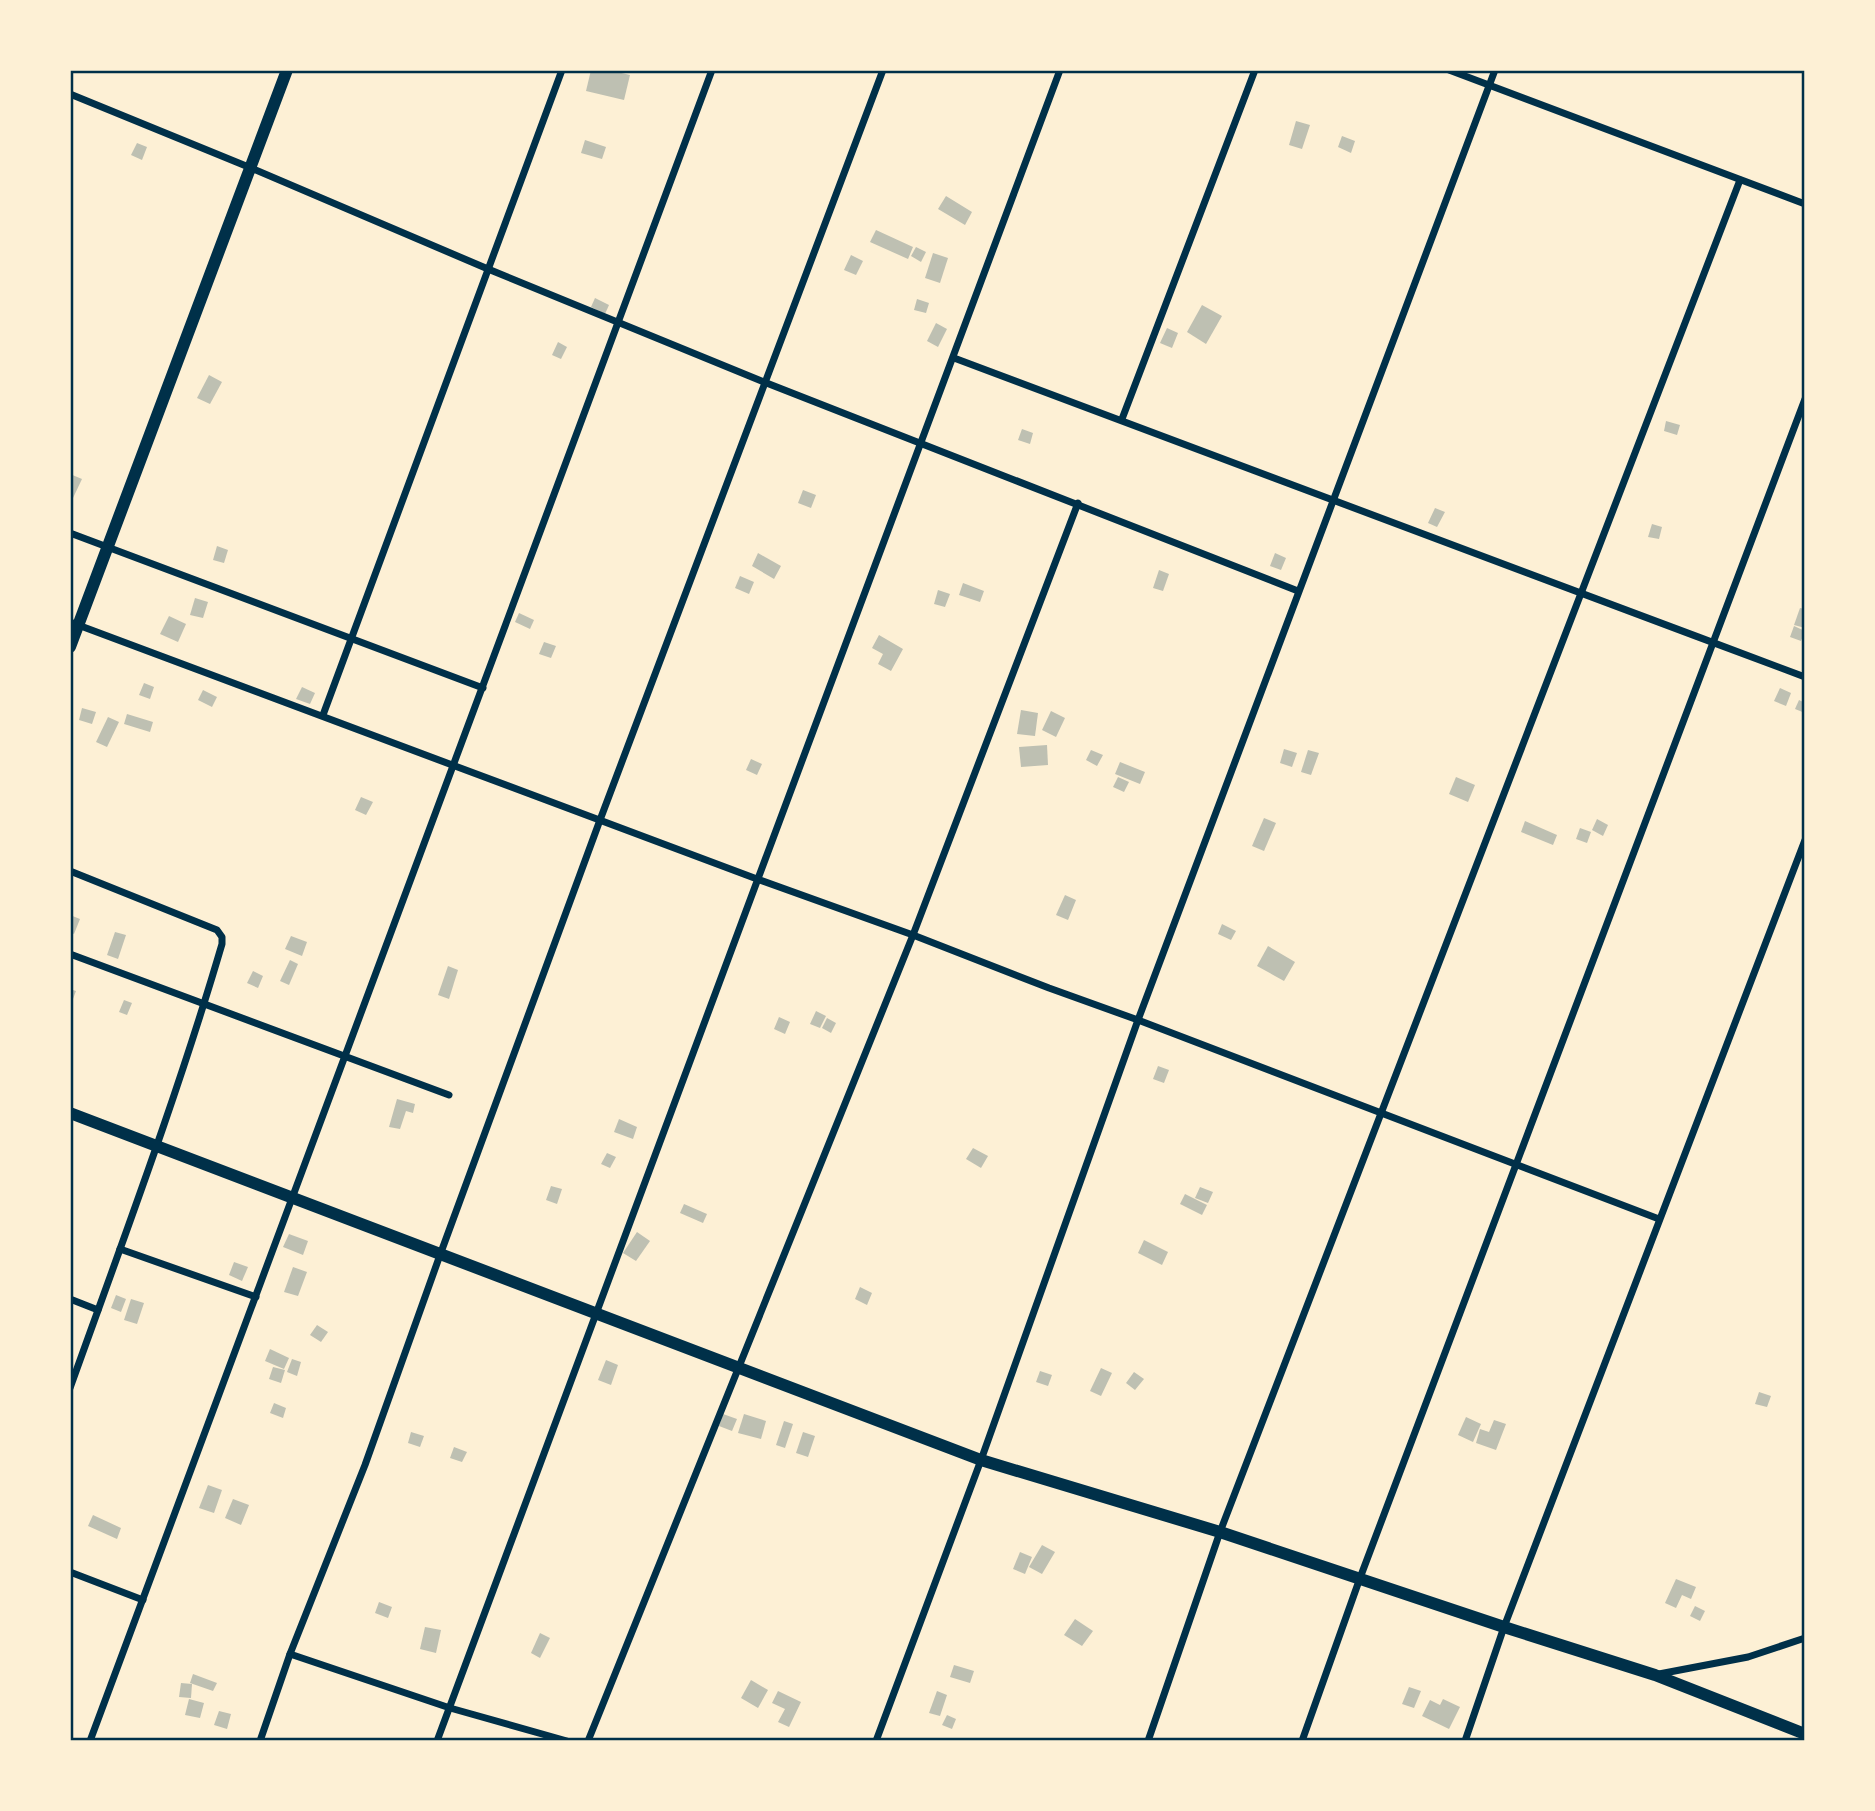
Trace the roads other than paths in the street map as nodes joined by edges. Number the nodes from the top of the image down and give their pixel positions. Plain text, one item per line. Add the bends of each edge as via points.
1 (287, 70) edge
2 (562, 70) edge
3 (712, 70) edge
4 (883, 70) edge
5 (1060, 70) edge
6 (1255, 70) edge
7 (1449, 70) edge
8 (1495, 70) edge
9 (1489, 86) junction
10 (70, 94) edge
11 (251, 168) junction
12 (1740, 180) junction
13 (1805, 204) edge
14 (488, 269) junction
15 (618, 321) junction
16 (954, 358) junction
17 (764, 382) junction
18 (1805, 399) edge
19 (1122, 419) junction
20 (920, 442) junction
21 (1333, 500) junction
22 (1077, 503) junction
23 (70, 533) edge
24 (108, 547) junction
25 (1298, 591) junction
26 (1582, 592) junction
27 (74, 623) edge
28 (352, 640) junction
29 (1713, 643) junction
30 (70, 647) edge
31 (1805, 677) edge
32 (483, 688) junction
33 (323, 715) junction
34 (454, 765) junction
35 (600, 820) junction
36 (1805, 840) edge
37 (70, 871) edge
38 (757, 879) junction
39 (913, 935) junction
40 (70, 954) edge
41 (204, 1005) junction
42 (1138, 1020) junction
43 (344, 1057) junction
44 (449, 1094) dead end
45 (70, 1113) edge
46 (1382, 1113) junction
47 (158, 1146) junction
48 (1517, 1163) junction
49 (293, 1198) junction
50 (1659, 1219) junction
51 (120, 1249) junction
52 (440, 1255) junction
53 (256, 1297) junction
54 (70, 1299) edge
55 (98, 1310) junction
56 (598, 1315) junction
57 (738, 1367) junction
58 (70, 1388) edge
59 (981, 1460) junction
60 (1220, 1532) junction
61 (70, 1572) edge
62 (1360, 1577) junction
63 (143, 1600) junction
64 (1504, 1627) junction
65 (1805, 1638) edge
66 (290, 1654) junction
67 (1655, 1675) junction
68 (450, 1708) junction
69 (1805, 1734) edge
70 (90, 1741) edge
71 (260, 1741) edge
72 (437, 1741) edge
73 (567, 1741) edge
74 (588, 1741) edge
75 (876, 1741) edge
76 (1148, 1741) edge
77 (1302, 1741) edge
78 (1465, 1741) edge

1 - 11 street
2 - 14 street
3 - 15 street
4 - 17 street
5 - 16 street
6 - 19 street
7 - 9 street
8 - 9 street
9 - 12 street
9 - 21 street
10 - 11 street
11 - 14 street
11 - 24 street
12 - 13 street
12 - 26 street
14 - 15 street
14 - 28 street
15 - 17 street
15 - 32 street
16 - 19 street
16 - 20 street
17 - 20 street
17 - 35 street
18 - 29 street
19 - 21 street
20 - 22 street
20 - 38 street
21 - 25 street
21 - 26 street
22 - 25 street
22 - 39 street
23 - 24 street
24 - 27 street
24 - 28 street
25 - 42 street
26 - 29 street
26 - 46 street
27 - 30 street
27 - 33 street
28 - 32 street
28 - 33 street
29 - 31 street
29 - 48 street
32 - 34 street
33 - 34 street
34 - 35 street
34 - 43 street
35 - 38 street
35 - 52 street
36 - 50 street
37 - 41 street via 217,930 222,944
38 - 39 street
38 - 56 street
39 - 42 street
39 - 57 street
40 - 41 street
41 - 43 street
41 - 47 street
42 - 46 street
42 - 59 street
43 - 44 street
43 - 49 street
45 - 47 street
46 - 48 street
46 - 60 street
47 - 49 street
47 - 51 street
48 - 50 street
48 - 62 street
49 - 52 street
49 - 53 street
50 - 64 street
51 - 53 street
51 - 55 street
52 - 56 street
52 - 66 street via 365,1465
53 - 63 street
54 - 55 street
55 - 58 street
56 - 57 street
56 - 68 street
57 - 59 street
57 - 74 street
59 - 60 street
59 - 75 street
60 - 62 street
60 - 76 street
61 - 63 street
62 - 64 street
62 - 77 street
63 - 70 street
64 - 67 street
64 - 78 street
65 - 67 street via 1748,1657
66 - 68 street
66 - 71 street
67 - 69 street
68 - 72 street
68 - 73 street

